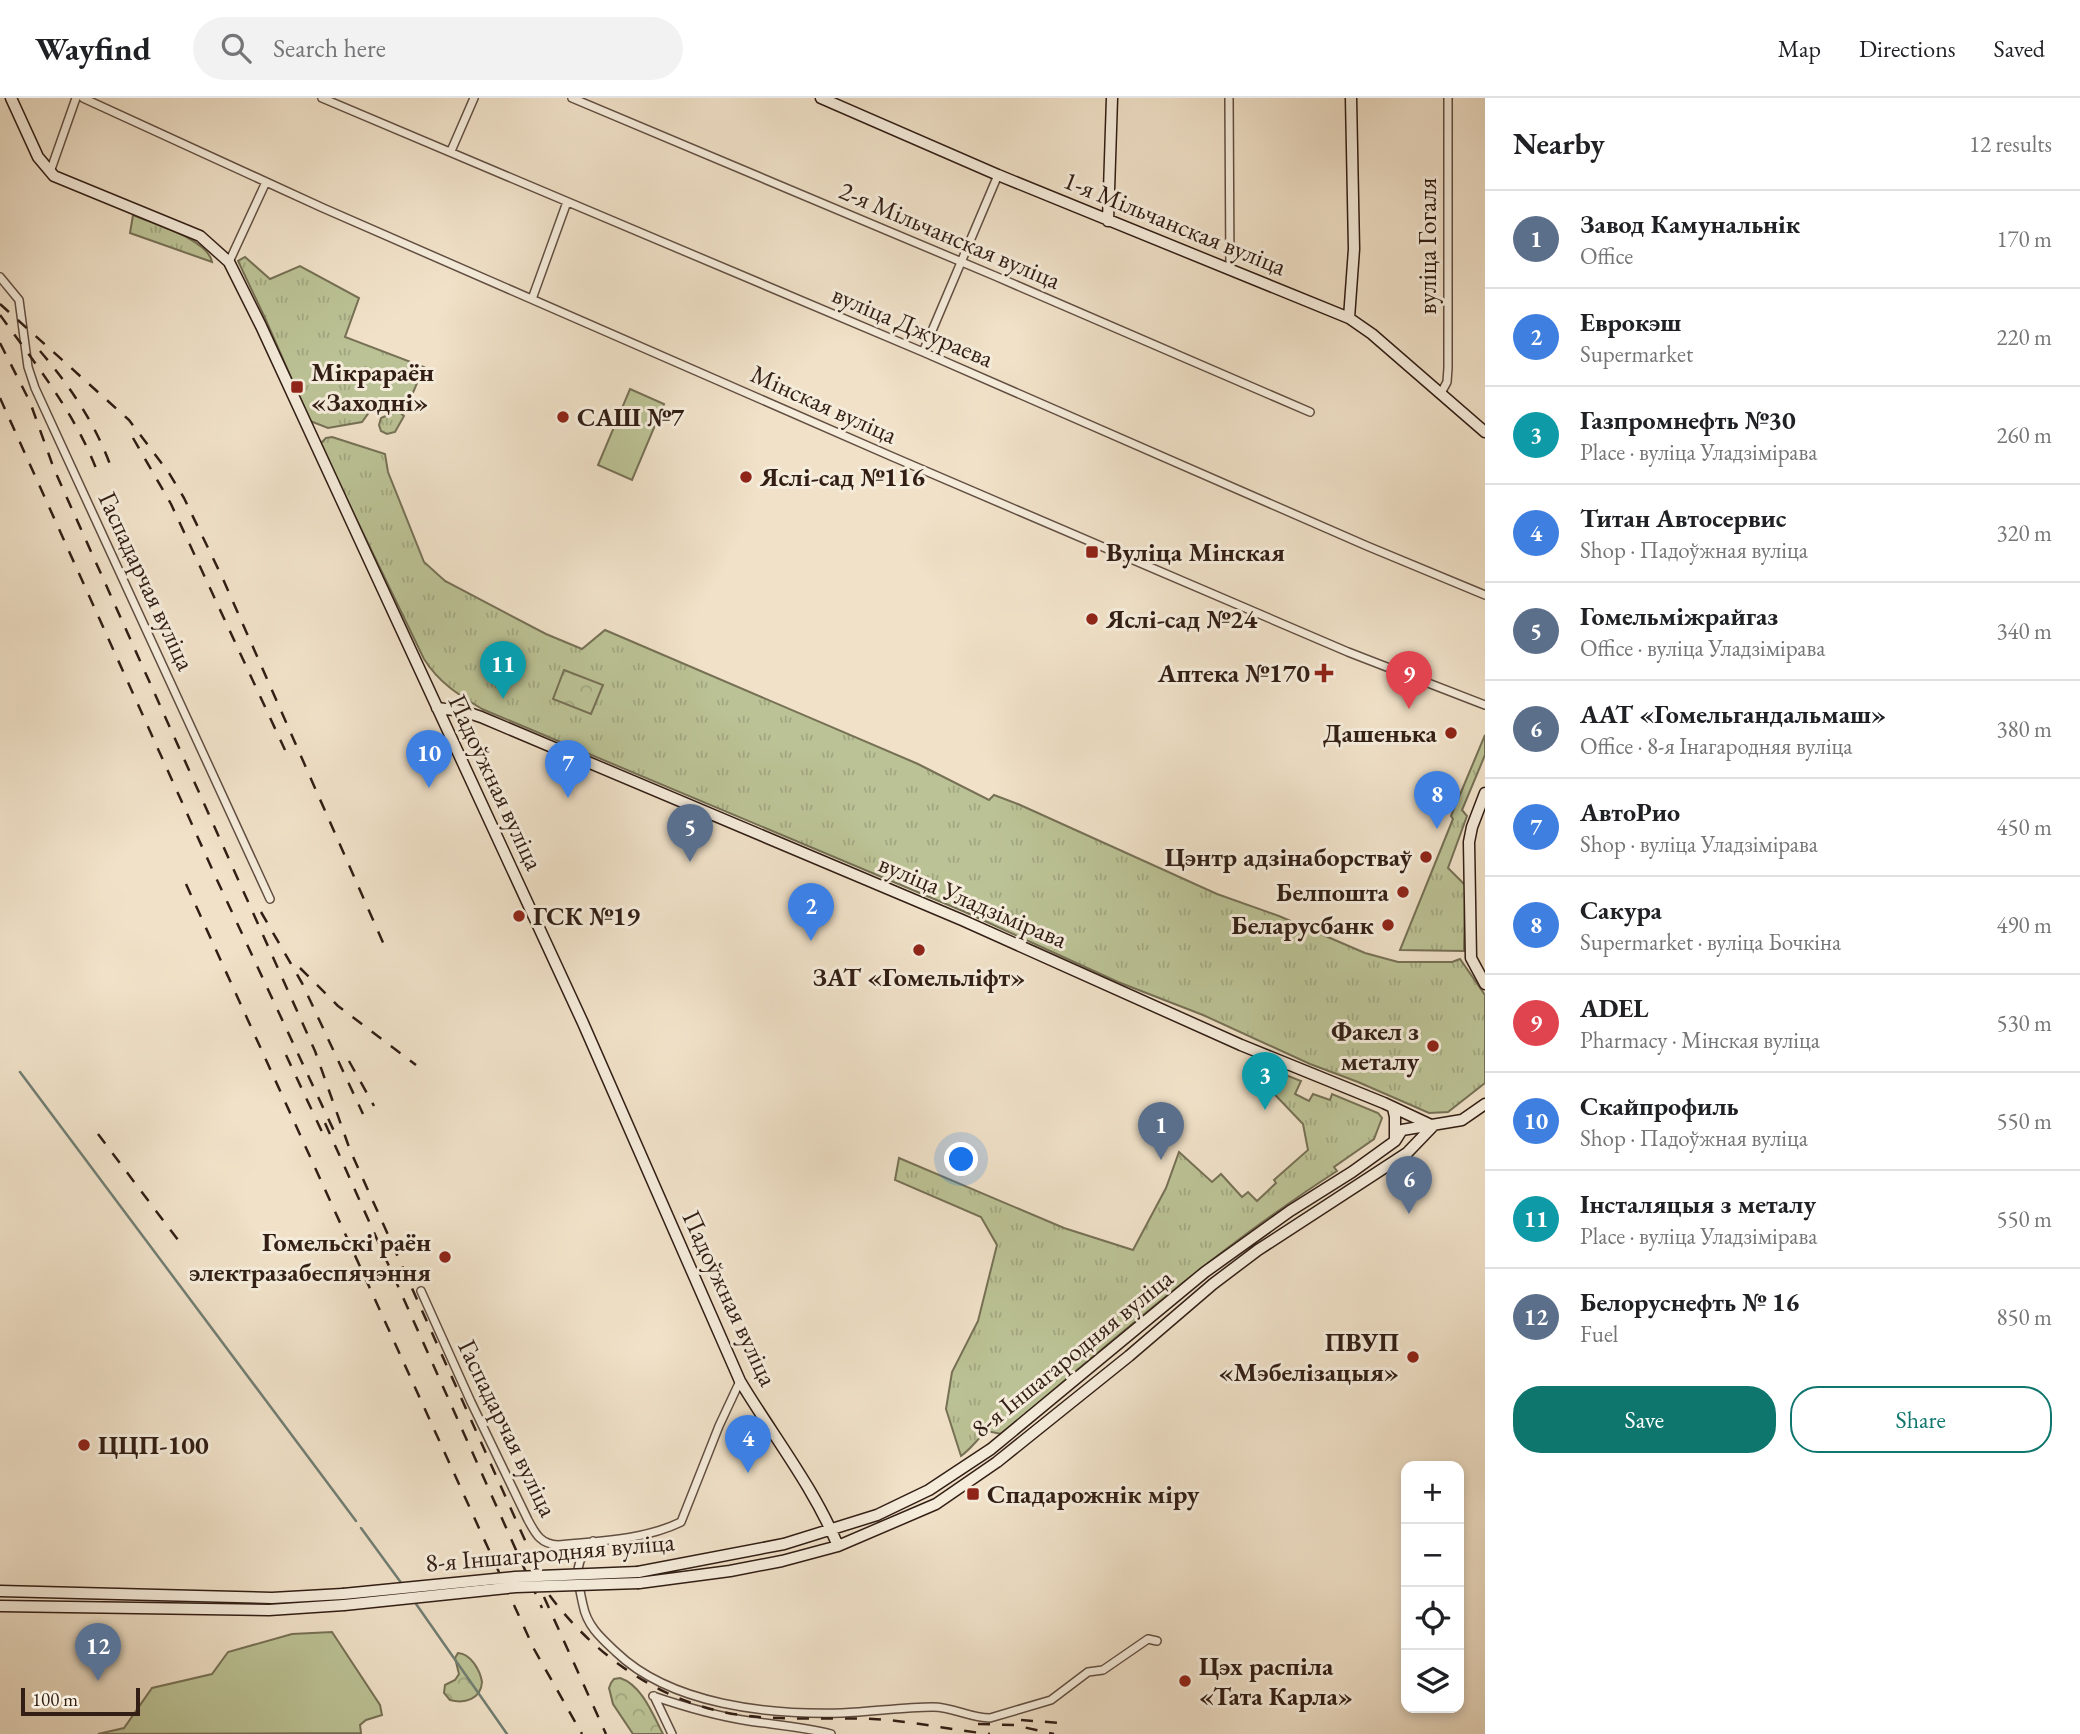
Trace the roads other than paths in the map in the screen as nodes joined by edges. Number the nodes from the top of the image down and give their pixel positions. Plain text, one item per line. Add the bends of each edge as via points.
1 (11, 98) edge
2 (76, 98) edge
3 (83, 98) edge
4 (322, 98) edge
5 (474, 98) edge
6 (572, 98) edge
7 (823, 98) edge
8 (1112, 98) edge
9 (1229, 98) edge
10 (1352, 98) edge
11 (1448, 98) edge
12 (451, 151) junction
13 (50, 173) junction
14 (998, 175) junction
15 (266, 182) junction
16 (567, 202) junction
17 (1108, 220) junction
18 (229, 262) junction
19 (961, 262) junction
20 (1230, 270) junction
21 (0, 277) edge
22 (531, 299) junction
23 (1349, 318) junction
24 (923, 352) junction
25 (1441, 393) junction
26 (1310, 412) dead end
27 (1485, 432) edge
28 (1485, 595) edge
29 (1485, 705) edge
30 (437, 708) junction
31 (1485, 793) edge
32 (270, 899) dead end
33 (1485, 984) edge
34 (1485, 1104) edge
35 (1393, 1108) junction
36 (1433, 1126) junction
37 (1395, 1140) junction
38 (421, 1291) dead end
39 (740, 1381) junction
40 (831, 1531) junction
41 (593, 1541) junction
42 (838, 1546) junction
43 (638, 1578) junction
44 (0, 1591) edge
45 (60, 1593) junction
46 (211, 1597) junction
47 (343, 1600) junction
48 (0, 1606) edge
49 (60, 1607) junction
50 (213, 1609) junction
51 (1157, 1641) dead end
52 (672, 1734) edge
53 (831, 1734) edge

1 - 13 main road
2 - 13 street
3 - 15 street, Мінская вуліца
4 - 12 street, вуліца Джураева
5 - 12 street
6 - 19 street, 2-я Мільчанская вуліца
7 - 14 main road, 1-я Мільчанская вуліца
8 - 17 main road
9 - 20 street
10 - 23 main road via 1354,248
11 - 25 street, вуліца Гогаля via 1449,341 1447,382
12 - 16 street, вуліца Джураева
13 - 18 main road, Падоўжная вуліца via 200,236
14 - 17 main road, 1-я Мільчанская вуліца
14 - 19 street
15 - 18 street
15 - 22 street, Мінская вуліца
16 - 22 street
16 - 24 street, вуліца Джураева
17 - 20 main road, 1-я Мільчанская вуліца
18 - 30 main road, Падоўжная вуліца
19 - 24 street
19 - 26 street, 2-я Мільчанская вуліца
20 - 23 main road, 1-я Мільчанская вуліца
21 - 32 street, Гаспадарчая вуліца via 19,300 35,388
22 - 29 street, Мінская вуліца via 974,493 1348,652
23 - 25 main road, 1-я Мільчанская вуліца
24 - 28 street, вуліца Джураева
25 - 27 main road, 1-я Мільчанская вуліца
30 - 35 main road, вуліца Уладзімірава via 481,718
30 - 39 main road, Падоўжная вуліца via 583,1023
31 - 33 main road via 1469,842 1471,958
34 - 36 main road via 1462,1120
35 - 36 main road, вуліца Уладзімірава
35 - 37 main road
36 - 37 main road, 8-я Іншагародняя вуліца via 1402,1130
36 - 42 main road, 8-я Іншагародняя вуліца via 1407,1153 1213,1284 997,1462 936,1504
37 - 40 main road, 8-я Іншагародняя вуліца via 1205,1272 981,1457 901,1504
38 - 41 street, Гаспадарчая вуліца via 539,1538 558,1545
39 - 40 main road, Падоўжная вуліца via 808,1485
39 - 41 street, Гаспадарчая вуліца via 681,1522 664,1530
40 - 42 main road, Падоўжная вуліца
40 - 43 main road, 8-я Іншагародняя вуліца
41 - 51 street via 578,1563 587,1621 631,1667 703,1700 771,1711 839,1713 938,1707 990,1718 1051,1700 1088,1672 1103,1670 1148,1639
42 - 43 main road, 8-я Іншагародняя вуліца via 769,1563
43 - 47 main road, 8-я Іншагародняя вуліца, bridge
44 - 45 main road, 8-я Іншагародняя вуліца
45 - 46 main road, 8-я Іншагародняя вуліца
45 - 49 main road
46 - 47 main road, 8-я Іншагародняя вуліца
46 - 50 main road
47 - 50 main road, 8-я Іншагародняя вуліца via 293,1609
48 - 49 main road, 8-я Іншагародняя вуліца
49 - 50 main road, 8-я Іншагародняя вуліца
52 - 53 street via 653,1696 717,1715

